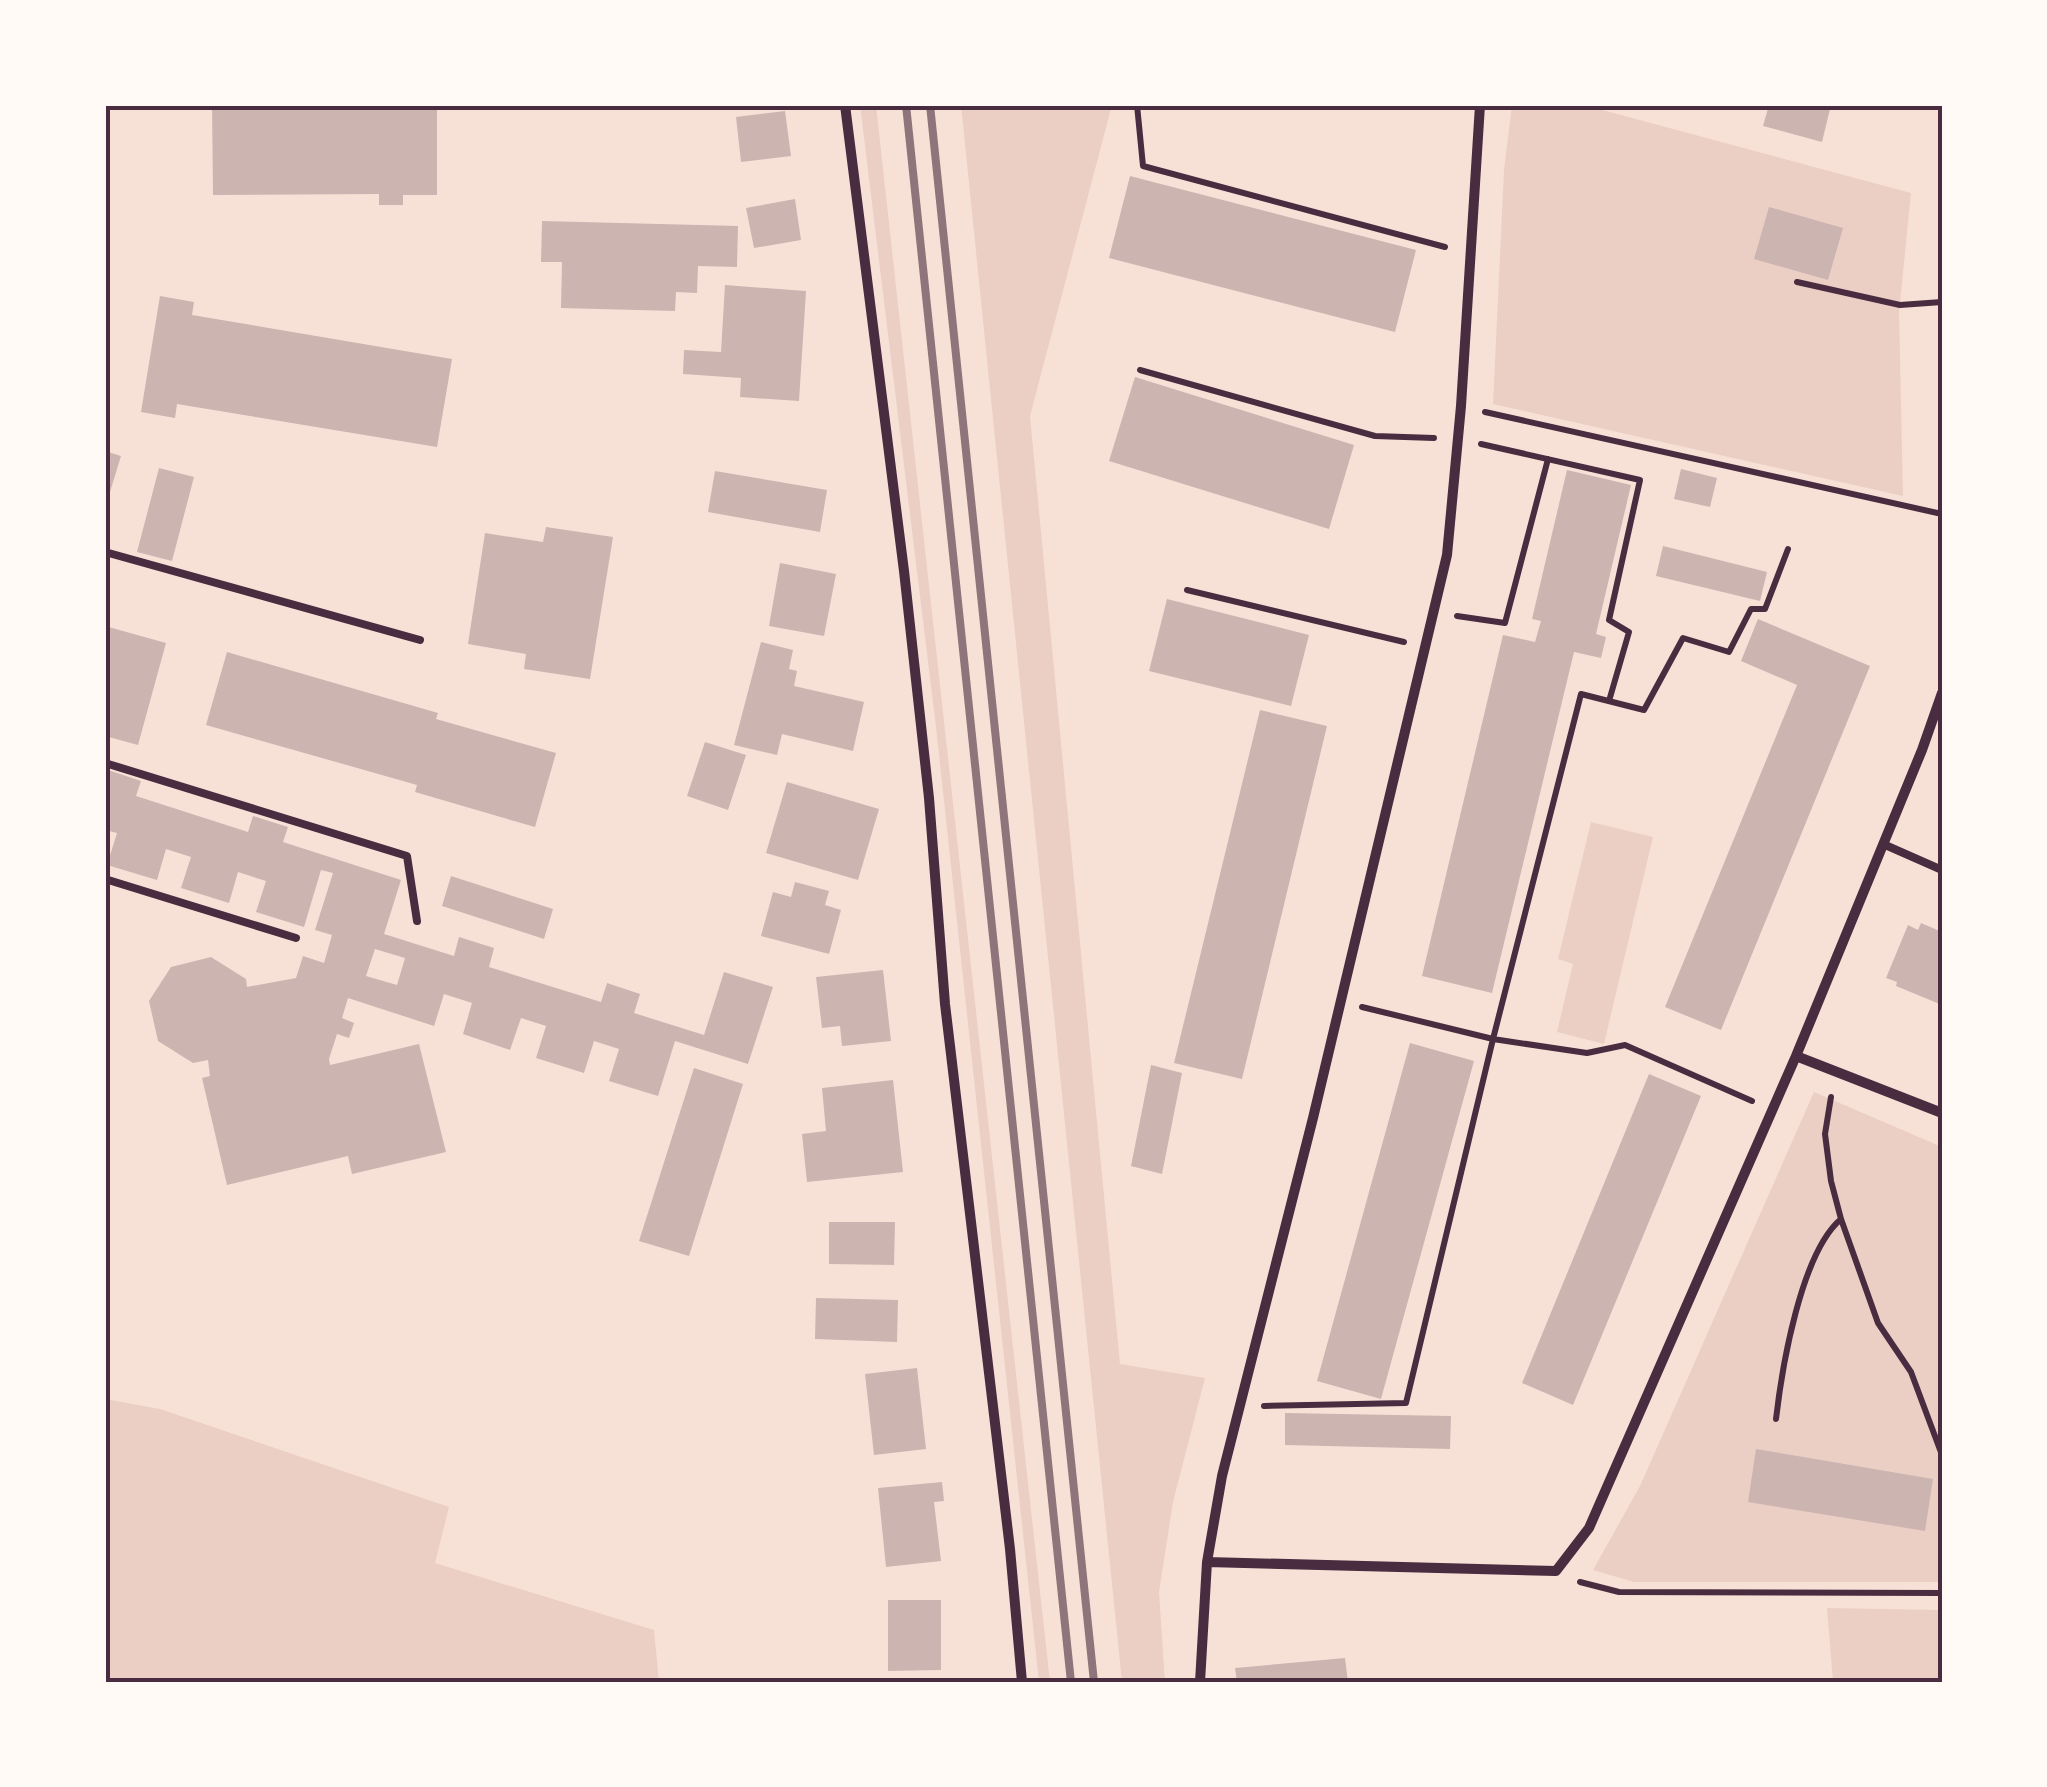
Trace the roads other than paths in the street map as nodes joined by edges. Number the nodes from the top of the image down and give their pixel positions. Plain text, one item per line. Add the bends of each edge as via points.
1 (845, 105) edge
2 (1480, 105) edge
3 (105, 552) edge
4 (420, 640) dead end
5 (1942, 693) edge
6 (1940, 708) edge
7 (105, 763) edge
8 (1883, 844) junction
9 (1942, 870) edge
10 (105, 879) edge
11 (417, 921) dead end
12 (296, 938) dead end
13 (1796, 1056) junction
14 (1942, 1114) edge
15 (1207, 1562) junction
16 (1022, 1682) edge
17 (1200, 1682) edge

1 - 16 street via 904,570 945,1004
2 - 15 street via 1447,555 1222,1476
3 - 4 lane
5 - 6 street
6 - 8 street
7 - 11 lane via 407,856
8 - 9 lane
8 - 13 street
10 - 12 lane
13 - 14 street
13 - 15 street via 1589,1528 1556,1571
15 - 17 street

